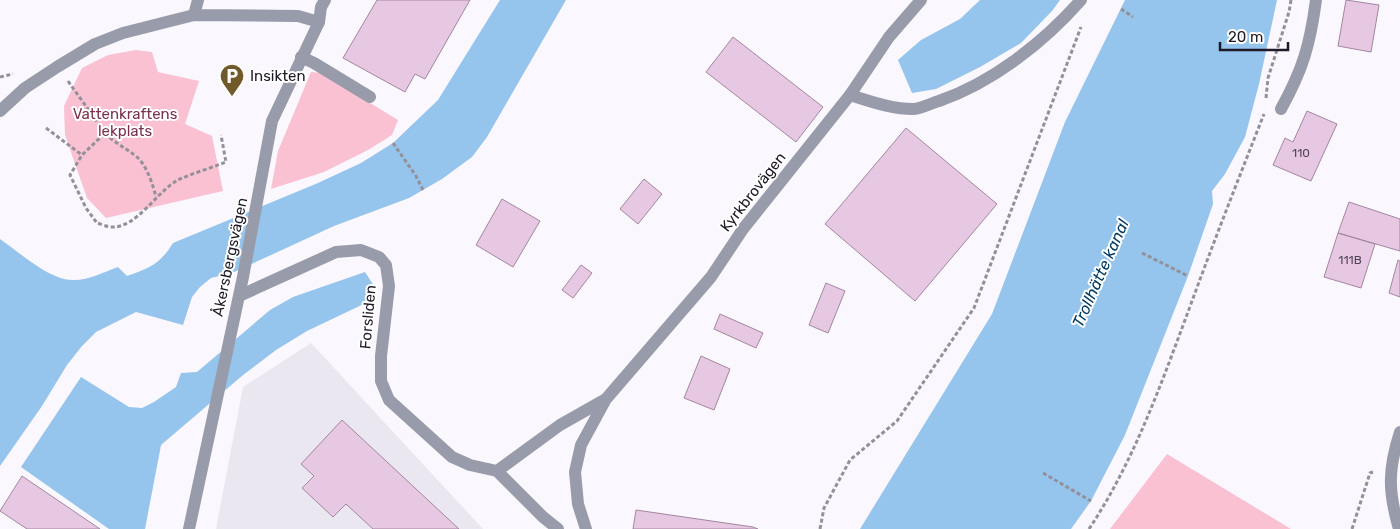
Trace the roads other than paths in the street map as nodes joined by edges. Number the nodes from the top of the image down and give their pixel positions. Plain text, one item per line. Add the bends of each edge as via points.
1 (198, 0) edge
2 (921, 0) edge
3 (1081, 0) edge
4 (1316, 0) edge
5 (322, 2) edge
6 (194, 15) junction
7 (318, 22) junction
8 (301, 57) junction
9 (850, 95) junction
10 (370, 97) dead end
11 (1281, 109) dead end
12 (0, 111) edge
13 (239, 296) junction
14 (606, 400) junction
15 (1400, 432) edge
16 (497, 471) junction
17 (189, 529) edge
18 (558, 529) edge
19 (586, 529) edge
20 (1399, 529) edge

1 - 6 street
2 - 9 street, Kyrkbrovägen via 889,37
3 - 9 street via 1020,58 956,94 915,109 882,105
4 - 11 street via 1306,56
5 - 7 street, Åkersbergsvägen
6 - 7 street via 298,16
6 - 12 street via 123,33 95,44 25,88
7 - 8 street, Åkersbergsvägen
8 - 10 street
8 - 13 street, Åkersbergsvägen via 272,121
9 - 14 street, Kyrkbrovägen via 743,229 710,277
13 - 16 street, Forsliden via 336,252 361,250 379,257 386,265 389,286 381,356 381,381 389,400 452,457
13 - 17 street, Åkersbergsvägen
14 - 16 street, Kyrkbrovägen via 560,425
14 - 19 street, Kyrkbrovägen via 581,445 575,472 578,504
15 - 20 street via 1390,465 1392,503
16 - 18 street

